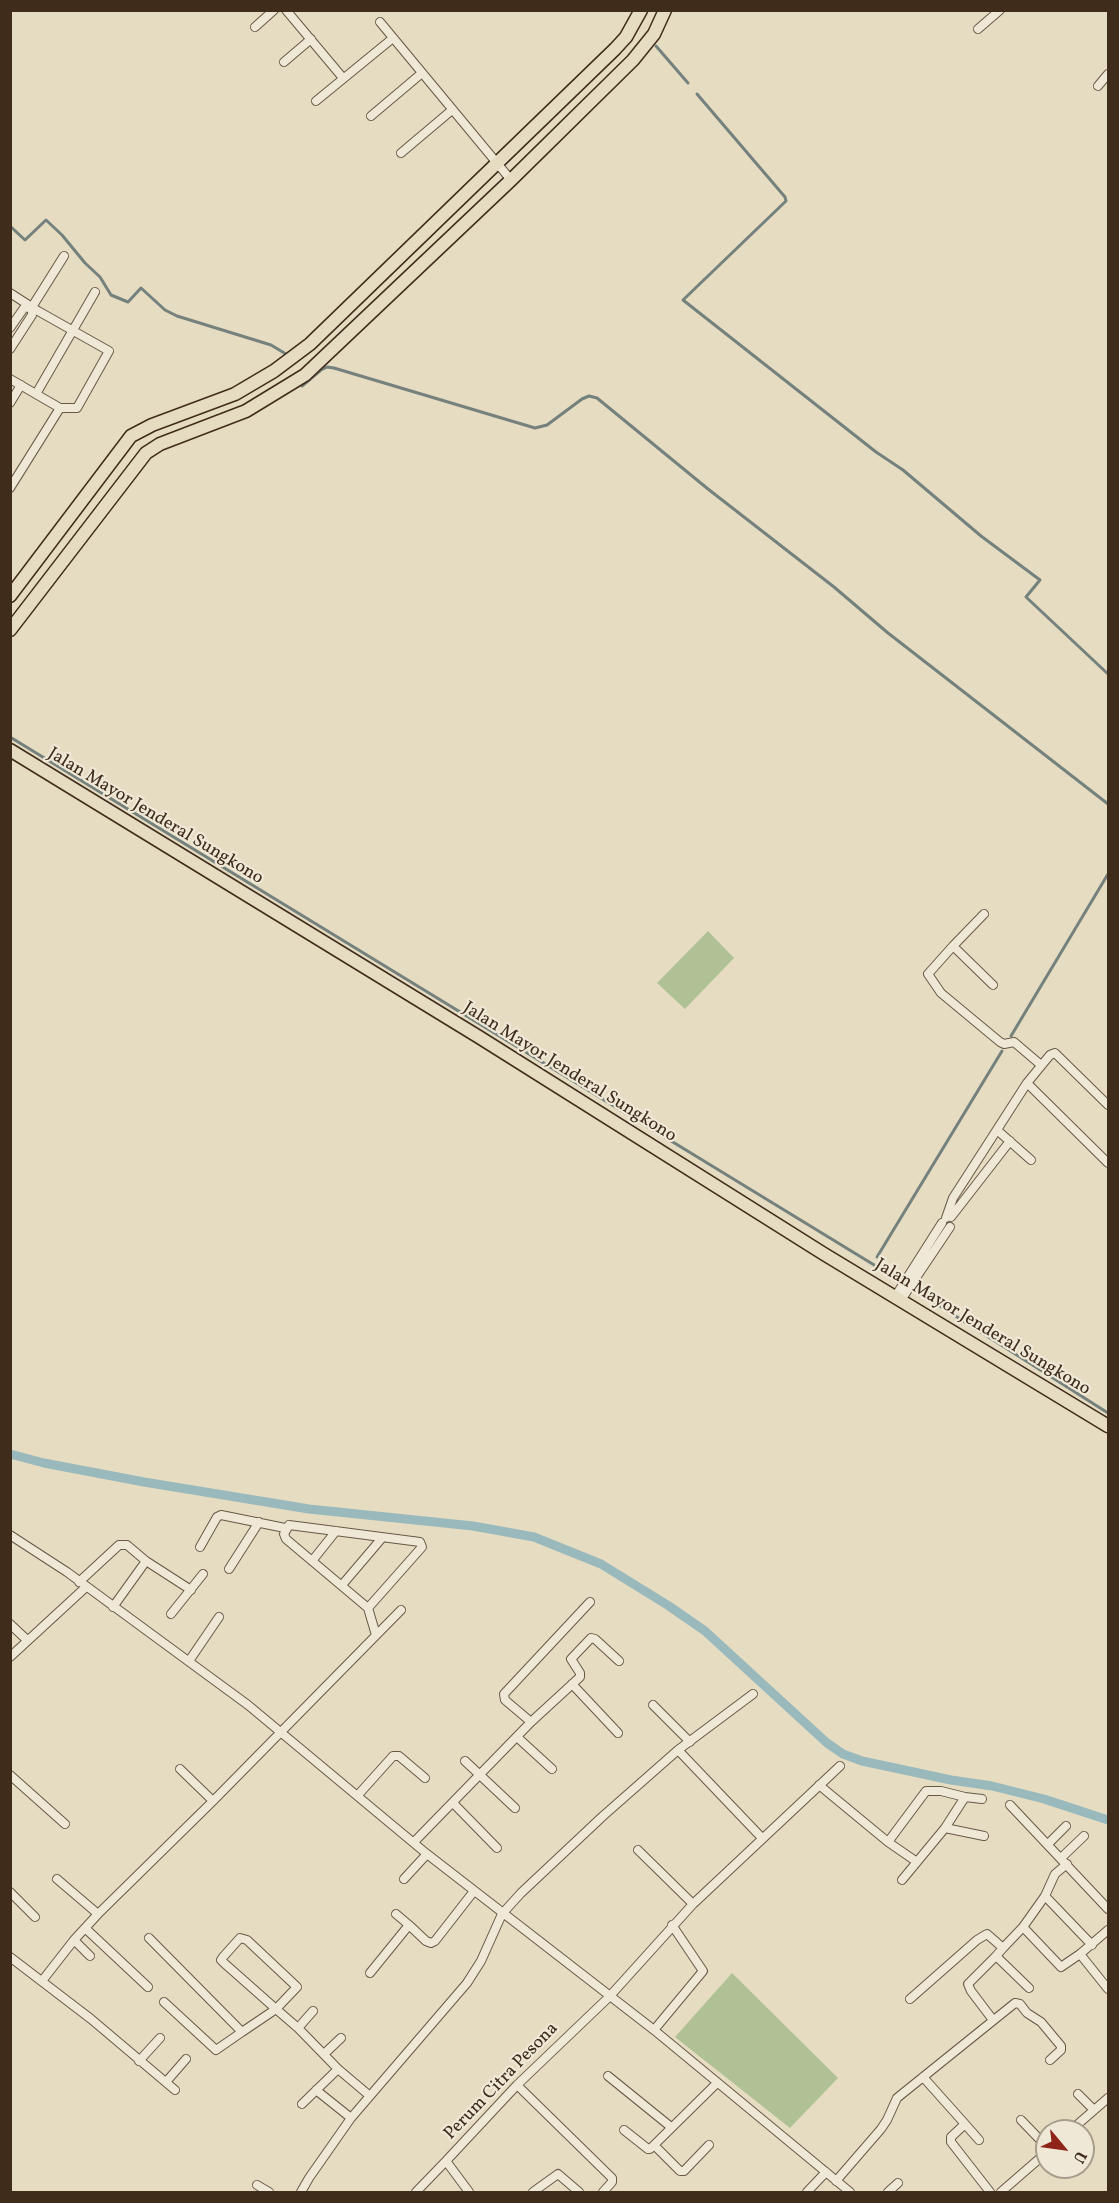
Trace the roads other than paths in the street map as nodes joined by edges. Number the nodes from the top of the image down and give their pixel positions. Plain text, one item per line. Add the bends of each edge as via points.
1 (274, 10) edge
2 (286, 10) edge
3 (641, 10) edge
4 (665, 10) edge
5 (1000, 10) edge
6 (380, 22) dead end
7 (255, 27) dead end
8 (978, 30) dead end
9 (393, 38) junction
10 (311, 39) junction
11 (285, 63) dead end
12 (422, 73) junction
13 (1108, 74) edge
14 (343, 78) junction
15 (1098, 86) dead end
16 (316, 101) dead end
17 (452, 111) junction
18 (371, 116) dead end
19 (401, 153) dead end
20 (498, 164) junction
21 (511, 180) junction
22 (64, 256) dead end
23 (95, 292) dead end
24 (10, 293) edge
25 (32, 307) junction
26 (10, 328) edge
27 (72, 330) junction
28 (10, 349) edge
29 (10, 379) edge
30 (21, 385) junction
31 (36, 394) junction
32 (235, 394) junction
33 (10, 403) edge
34 (60, 408) junction
35 (246, 411) junction
36 (10, 488) edge
37 (10, 596) edge
38 (10, 630) edge
39 (10, 750) edge
40 (984, 914) dead end
41 (953, 946) junction
42 (993, 985) dead end
43 (1041, 1065) junction
44 (1027, 1083) junction
45 (1108, 1105) edge
46 (997, 1130) junction
47 (1011, 1141) junction
48 (1031, 1160) dead end
49 (1108, 1163) edge
50 (947, 1222) junction
51 (904, 1289) junction
52 (1108, 1426) edge
53 (259, 1522) junction
54 (285, 1528) junction
55 (336, 1531) junction
56 (10, 1535) edge
57 (382, 1538) junction
58 (200, 1547) dead end
59 (146, 1561) junction
60 (312, 1561) junction
61 (229, 1569) dead end
62 (203, 1575) dead end
63 (82, 1584) junction
64 (342, 1585) junction
65 (191, 1590) junction
66 (590, 1602) dead end
67 (113, 1607) junction
68 (368, 1608) junction
69 (401, 1610) dead end
70 (171, 1614) dead end
71 (219, 1617) dead end
72 (10, 1624) edge
73 (376, 1635) junction
74 (27, 1640) junction
75 (10, 1657) edge
76 (189, 1661) junction
77 (619, 1661) dead end
78 (572, 1684) junction
79 (753, 1694) dead end
80 (653, 1705) dead end
81 (531, 1722) junction
82 (282, 1732) junction
83 (618, 1733) dead end
84 (517, 1737) junction
85 (690, 1742) junction
86 (678, 1750) junction
87 (465, 1761) dead end
88 (840, 1766) dead end
89 (180, 1769) dead end
90 (552, 1769) dead end
91 (10, 1775) edge
92 (480, 1776) junction
93 (425, 1778) dead end
94 (819, 1785) junction
95 (358, 1795) junction
96 (965, 1797) junction
97 (982, 1799) dead end
98 (213, 1802) junction
99 (453, 1803) junction
100 (1010, 1805) dead end
101 (515, 1808) dead end
102 (65, 1824) dead end
103 (1066, 1826) dead end
104 (945, 1828) junction
105 (984, 1836) dead end
106 (1084, 1836) dead end
107 (762, 1838) junction
108 (414, 1842) junction
109 (888, 1842) junction
110 (1048, 1844) junction
111 (497, 1848) dead end
112 (638, 1850) dead end
113 (427, 1854) junction
114 (1064, 1861) junction
115 (917, 1862) junction
116 (57, 1879) dead end
117 (404, 1879) dead end
118 (902, 1880) dead end
119 (474, 1891) junction
120 (10, 1892) edge
121 (1045, 1896) junction
122 (693, 1904) junction
123 (1108, 1909) edge
124 (98, 1914) junction
125 (396, 1914) dead end
126 (502, 1914) junction
127 (35, 1917) dead end
128 (672, 1925) junction
129 (409, 1926) junction
130 (1023, 1927) junction
131 (86, 1928) junction
132 (1108, 1930) edge
133 (149, 1938) dead end
134 (74, 1941) junction
135 (1092, 1945) junction
136 (1003, 1948) junction
137 (1080, 1954) junction
138 (90, 1956) dead end
139 (996, 1956) junction
140 (10, 1957) edge
141 (370, 1973) dead end
142 (42, 1982) junction
143 (148, 1987) dead end
144 (1029, 1988) dead end
145 (1108, 1989) edge
146 (609, 1997) junction
147 (910, 1999) dead end
148 (164, 2002) dead end
149 (276, 2009) junction
150 (313, 2011) dead end
151 (995, 2018) junction
152 (298, 2028) junction
153 (654, 2030) junction
154 (242, 2032) junction
155 (160, 2038) dead end
156 (341, 2038) dead end
157 (324, 2054) junction
158 (186, 2059) dead end
159 (1050, 2060) dead end
160 (140, 2061) junction
161 (338, 2069) junction
162 (608, 2076) dead end
163 (923, 2077) junction
164 (166, 2082) junction
165 (717, 2083) junction
166 (517, 2085) junction
167 (175, 2090) dead end
168 (316, 2090) junction
169 (1078, 2094) dead end
170 (370, 2096) junction
171 (1108, 2098) edge
172 (303, 2104) dead end
173 (1094, 2110) junction
174 (351, 2118) junction
175 (1084, 2119) edge
176 (1021, 2120) dead end
177 (965, 2124) junction
178 (671, 2127) junction
179 (624, 2130) dead end
180 (1035, 2135) edge
181 (979, 2140) dead end
182 (654, 2145) junction
183 (709, 2145) dead end
184 (446, 2161) junction
185 (1035, 2163) edge
186 (826, 2172) junction
187 (836, 2181) junction
188 (898, 2182) dead end
189 (258, 2185) dead end
190 (269, 2193) edge
191 (301, 2193) edge
192 (416, 2193) edge
193 (469, 2193) edge
194 (533, 2193) edge
195 (579, 2193) edge
196 (603, 2193) edge
197 (807, 2193) edge
198 (850, 2193) edge
199 (888, 2193) edge
200 (990, 2193) edge
201 (1001, 2193) edge

1 - 7 street
2 - 10 street
3 - 20 main road via 627,37
4 - 21 main road via 644,48
5 - 8 street
6 - 9 street
9 - 12 street
9 - 14 street
10 - 11 street
10 - 14 street
12 - 17 street
12 - 18 street
13 - 15 street
14 - 16 street
17 - 19 street
17 - 20 street
20 - 21 street
20 - 32 main road via 310,344
21 - 35 main road via 305,375
22 - 25 street
23 - 27 street
24 - 25 street
25 - 26 street via 24,308
25 - 27 street
25 - 28 street via 32,315
27 - 31 street
27 - 34 street via 109,352 79,407
29 - 30 street
30 - 31 street
30 - 33 street
31 - 34 street
32 - 35 main road
32 - 37 main road via 131,436
34 - 36 street
35 - 38 main road via 146,453
39 - 51 main road, Jalan Mayor Jenderal Sungkono via 479,1037 805,1243
40 - 41 street
41 - 42 street
41 - 43 street via 928,974 929,978 941,993 1000,1042 1014,1042
43 - 44 street
43 - 45 street via 1054,1053
44 - 46 street
44 - 49 street
46 - 47 street
46 - 50 street via 953,1198
47 - 48 street
47 - 50 street
50 - 51 street
51 - 52 main road, Jalan Mayor Jenderal Sungkono
53 - 54 street
53 - 58 street via 221,1515
53 - 61 street
54 - 55 street via 294,1525
54 - 60 street via 286,1539
55 - 57 street
55 - 60 street
56 - 63 street
57 - 64 street
57 - 68 street via 420,1542 422,1547
59 - 63 street via 127,1545 119,1545
59 - 65 street
59 - 67 street
60 - 64 street
62 - 65 street
63 - 67 street
63 - 74 street
64 - 68 street
65 - 70 street
66 - 81 street via 504,1694 505,1700
67 - 76 street
68 - 73 street
69 - 73 street
71 - 76 street
72 - 74 street
73 - 82 street
74 - 75 street
76 - 82 street
77 - 78 street via 591,1638 571,1659 581,1675
78 - 81 street
78 - 83 street
79 - 85 street
80 - 85 street
81 - 84 street
82 - 95 street
82 - 98 street
84 - 90 street
84 - 92 street
85 - 86 street
86 - 107 street
86 - 126 street via 603,1815
87 - 92 street
88 - 94 street, Perum Citra Pesona
89 - 98 street
91 - 102 street
92 - 99 street
92 - 101 street
93 - 95 street via 399,1756 393,1756
94 - 107 street, Perum Citra Pesona
94 - 109 street
95 - 108 street
96 - 97 street
96 - 104 street
96 - 109 street via 926,1791
98 - 124 street
99 - 108 street
99 - 111 street
100 - 110 street
103 - 110 street
104 - 105 street
104 - 115 street
106 - 114 street
107 - 122 street, Perum Citra Pesona
108 - 113 street
109 - 115 street
110 - 114 street
112 - 122 street
113 - 117 street
113 - 119 street
114 - 121 street
114 - 123 street
115 - 118 street
116 - 124 street
119 - 126 street
119 - 129 street via 435,1941 431,1943
120 - 127 street
121 - 130 street
121 - 135 street
122 - 128 street, Perum Citra Pesona
124 - 131 street
125 - 129 street
126 - 146 street
126 - 170 street via 467,1983
128 - 146 street, Perum Citra Pesona
128 - 153 street via 704,1971
129 - 141 street
130 - 136 street
130 - 137 street via 1058,1966
131 - 134 street
131 - 143 street
132 - 135 street
133 - 154 street
134 - 138 street
134 - 142 street
135 - 137 street
136 - 139 street
136 - 147 street via 991,1935 984,1935
137 - 145 street
139 - 144 street
139 - 151 street via 968,1984
140 - 142 street
142 - 160 street
146 - 153 street
146 - 166 street, Perum Citra Pesona
148 - 154 street via 216,2050
149 - 149 street via 221,1960 240,1938 247,1940 297,1987
149 - 152 street
149 - 154 street
150 - 152 street
151 - 159 street via 1018,2002 1062,2048
151 - 163 street
152 - 157 street
153 - 165 street
155 - 160 street
156 - 157 street
157 - 161 street
158 - 164 street
160 - 164 street
161 - 168 street
161 - 170 street
162 - 178 street
163 - 177 street
163 - 187 street via 897,2098 881,2129
164 - 167 street
165 - 178 street
165 - 186 street
166 - 184 street, Perum Citra Pesona
166 - 196 street via 612,2178
168 - 172 street
168 - 174 street
169 - 173 street
170 - 174 street
171 - 173 street
173 - 175 street
174 - 191 street
176 - 180 street
177 - 181 street
177 - 200 street via 951,2137 951,2142
178 - 182 street
179 - 182 street via 648,2149
182 - 183 street via 680,2171
184 - 192 street
184 - 193 street, Perum Citra Pesona
185 - 201 street
186 - 187 street
186 - 197 street
187 - 198 street
188 - 199 street
189 - 190 street
194 - 195 street via 558,2174

